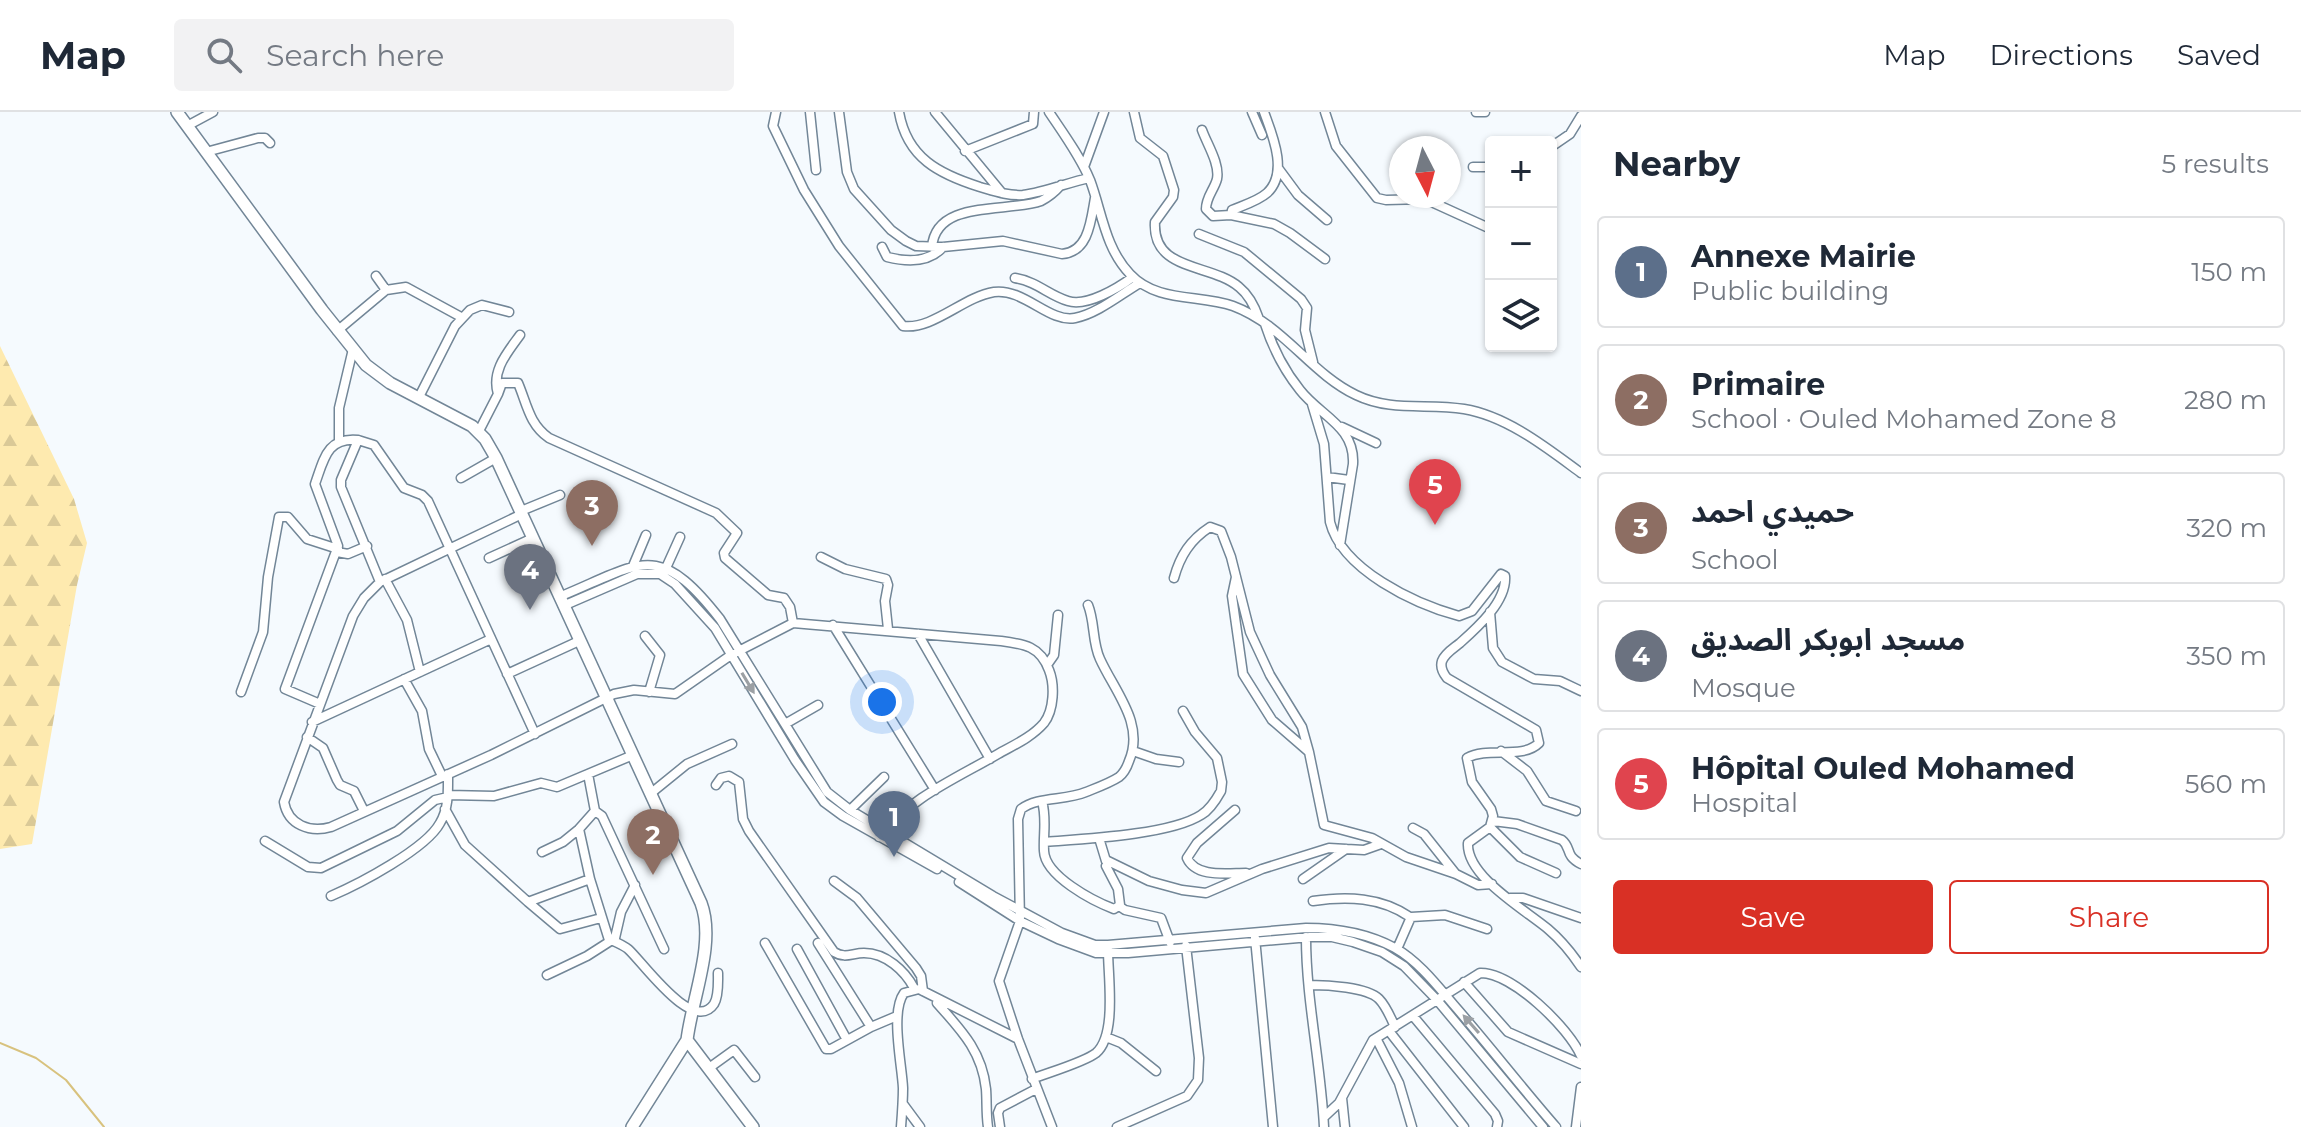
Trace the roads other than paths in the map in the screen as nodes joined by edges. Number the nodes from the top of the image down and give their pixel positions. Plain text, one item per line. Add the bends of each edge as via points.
1 (177, 112) edge
2 (213, 112) edge
3 (776, 112) edge
4 (810, 112) edge
5 (839, 112) edge
6 (899, 112) edge
7 (935, 112) edge
8 (1034, 112) edge
9 (1049, 112) edge
10 (1104, 112) edge
11 (1134, 112) edge
12 (1252, 112) edge
13 (1264, 112) edge
14 (1325, 112) edge
15 (1581, 116) edge
16 (187, 126) junction
17 (1202, 130) dead end
18 (1262, 135) dead end
19 (270, 143) dead end
20 (1557, 143) edge
21 (965, 151) junction
22 (206, 152) junction
23 (1084, 167) junction
24 (1278, 167) junction
25 (1473, 167) dead end
26 (1485, 167) edge
27 (816, 170) dead end
28 (1089, 178) junction
29 (1062, 185) junction
30 (1003, 194) junction
31 (1096, 197) junction
32 (1231, 215) junction
33 (1327, 220) dead end
34 (1485, 226) edge
35 (1199, 234) dead end
36 (882, 247) dead end
37 (932, 247) junction
38 (943, 247) junction
39 (1325, 259) dead end
40 (376, 276) dead end
41 (1015, 278) dead end
42 (1137, 280) junction
43 (386, 290) junction
44 (509, 312) dead end
45 (461, 317) junction
46 (1262, 321) junction
47 (337, 331) junction
48 (520, 335) dead end
49 (353, 349) junction
50 (1313, 363) junction
51 (498, 394) junction
52 (419, 397) junction
53 (1312, 404) junction
54 (1342, 426) junction
55 (479, 431) junction
56 (339, 440) junction
57 (358, 440) junction
58 (1376, 443) dead end
59 (496, 458) junction
60 (1581, 473) edge
61 (1327, 477) junction
62 (461, 478) dead end
63 (1349, 480) junction
64 (560, 495) dead end
65 (521, 512) junction
66 (1330, 513) junction
67 (1343, 515) junction
68 (646, 535) dead end
69 (680, 537) dead end
70 (533, 538) junction
71 (1340, 545) junction
72 (367, 546) junction
73 (450, 547) junction
74 (338, 551) junction
75 (821, 557) dead end
76 (489, 558) dead end
77 (633, 566) junction
78 (666, 568) junction
79 (1236, 577) junction
80 (1174, 578) dead end
81 (382, 580) junction
82 (561, 602) junction
83 (1088, 605) dead end
84 (1490, 612) junction
85 (1058, 615) dead end
86 (793, 623) junction
87 (833, 625) junction
88 (888, 629) junction
89 (918, 634) junction
90 (645, 636) dead end
91 (491, 639) junction
92 (579, 641) junction
93 (736, 652) junction
94 (1047, 665) junction
95 (420, 672) junction
96 (507, 674) junction
97 (404, 679) junction
98 (1581, 691) edge
99 (241, 692) dead end
100 (649, 692) junction
101 (605, 698) junction
102 (320, 704) junction
103 (818, 705) dead end
104 (1183, 711) dead end
105 (312, 722) junction
106 (785, 724) junction
107 (535, 734) junction
108 (307, 737) junction
109 (732, 744) dead end
110 (1133, 751) junction
111 (1501, 751) junction
112 (1309, 752) junction
113 (633, 755) junction
114 (990, 759) junction
115 (1179, 762) dead end
116 (588, 774) junction
117 (445, 775) junction
118 (884, 777) dead end
119 (716, 785) dead end
120 (935, 790) junction
121 (650, 794) junction
122 (448, 796) junction
123 (1042, 801) junction
124 (445, 809) junction
125 (850, 810) junction
126 (1235, 810) dead end
127 (364, 811) junction
128 (595, 811) junction
129 (1576, 811) dead end
130 (1492, 824) junction
131 (1413, 828) dead end
132 (579, 829) junction
133 (881, 834) junction
134 (1099, 838) junction
135 (265, 841) dead end
136 (1044, 842) junction
137 (1381, 844) junction
138 (1347, 849) junction
139 (542, 852) dead end
140 (1106, 861) junction
141 (1581, 864) edge
142 (1251, 873) junction
143 (1556, 873) dead end
144 (1456, 874) junction
145 (590, 879) junction
146 (1303, 879) dead end
147 (834, 881) dead end
148 (1492, 884) junction
149 (635, 885) junction
150 (331, 896) dead end
151 (1509, 898) junction
152 (1313, 901) dead end
153 (528, 902) junction
154 (1119, 906) junction
155 (1021, 910) junction
156 (1410, 917) junction
157 (601, 918) junction
158 (1581, 918) edge
159 (1020, 921) junction
160 (1487, 929) dead end
161 (1255, 937) junction
162 (1306, 937) junction
163 (612, 940) junction
164 (1170, 942) junction
165 (765, 943) dead end
166 (818, 943) dead end
167 (1186, 944) junction
168 (1567, 947) junction
169 (664, 949) dead end
170 (797, 949) dead end
171 (1397, 949) junction
172 (1108, 950) junction
173 (1581, 950) edge
174 (1581, 967) edge
175 (718, 973) dead end
176 (547, 975) dead end
177 (1464, 982) junction
178 (1310, 985) junction
179 (919, 990) junction
180 (1441, 997) junction
181 (934, 999) junction
182 (691, 1010) junction
183 (897, 1016) junction
184 (1413, 1016) junction
185 (871, 1027) junction
186 (1392, 1029) junction
187 (1106, 1037) junction
188 (1376, 1038) junction
189 (1018, 1039) junction
190 (687, 1040) junction
191 (847, 1040) junction
192 (1581, 1056) edge
193 (1581, 1064) edge
194 (709, 1068) junction
195 (1156, 1071) dead end
196 (755, 1077) dead end
197 (1034, 1084) junction
198 (1581, 1087) edge
199 (1342, 1098) junction
200 (903, 1103) junction
201 (1324, 1117) junction
202 (632, 1127) edge
203 (753, 1127) edge
204 (901, 1127) edge
205 (920, 1127) edge
206 (988, 1127) edge
207 (1000, 1127) edge
208 (1052, 1127) edge
209 (1117, 1127) edge
210 (1273, 1127) edge
211 (1324, 1127) edge
212 (1345, 1127) edge
213 (1412, 1127) edge
214 (1464, 1127) edge
215 (1497, 1127) edge
216 (1543, 1127) edge
217 (1556, 1127) edge
218 (1576, 1127) edge

1 - 16 main road
2 - 16 street
3 - 42 street via 773,126 804,190 839,246 903,326 923,324 974,297 1003,292 1061,318 1077,318
4 - 27 street
5 - 37 street via 854,189 891,230 916,246
6 - 30 street via 909,142 925,162 951,178
7 - 21 street
8 - 21 street via 1033,124
9 - 23 street
10 - 23 street
11 - 46 street via 1140,138 1163,156 1174,190 1155,222 1158,244 1175,260 1238,285
12 - 18 street
13 - 24 street
14 - 34 street via 1336,146 1377,198 1425,199
15 - 20 street
16 - 22 main road
17 - 32 street via 1217,172 1206,209 1213,216
19 - 22 street via 258,138
21 - 30 street
22 - 47 main road
23 - 28 street
24 - 32 street via 1271,189
24 - 33 street via 1298,195
25 - 26 street
28 - 29 street
28 - 31 street
29 - 30 street
29 - 37 street via 1041,201 947,220 936,229
31 - 38 street via 1086,237 1071,253 1003,241
31 - 42 street via 1113,249
32 - 39 street via 1274,224
35 - 50 street via 1253,258 1306,304 1305,330
36 - 38 street via 887,257 915,260 931,257
37 - 38 street
40 - 43 street
41 - 42 street via 1076,303
42 - 46 street via 1165,294 1228,304
43 - 45 street via 406,287
43 - 47 street
44 - 45 street via 482,305
45 - 52 street
46 - 50 street
46 - 53 street via 1284,368
47 - 49 main road
48 - 51 street via 497,373
49 - 52 main road via 370,369
49 - 56 street via 339,408
50 - 60 street via 1342,387 1373,402 1465,409 1496,420
51 - 55 street
51 - 86 street via 502,383 518,383 531,418 549,438 716,513 737,533 724,557 762,590 784,598
52 - 55 main road
53 - 54 street
53 - 61 street
54 - 58 street
54 - 63 street via 1353,456
55 - 59 main road
56 - 57 street
56 - 74 street via 314,486
57 - 72 street via 341,483
57 - 73 street via 374,445 404,488 425,497
59 - 62 street
59 - 65 main road
61 - 63 street
61 - 66 street
63 - 67 street
64 - 65 street
65 - 70 main road
65 - 73 street
66 - 67 street
66 - 71 street
67 - 71 street
68 - 77 street
69 - 78 street
70 - 76 street
70 - 82 main road
71 - 84 street via 1398,591 1459,616 1472,611 1504,574 1504,590
72 - 74 street via 346,555
72 - 81 street
73 - 81 street
73 - 91 street
74 - 99 street via 310,540 288,517 279,517 263,630
74 - 102 street via 286,687 287,692
75 - 88 street via 886,579
77 - 78 street
77 - 82 street
78 - 93 street via 707,604
79 - 80 street via 1221,531 1210,527 1185,551
79 - 112 street via 1250,632 1302,727
79 - 112 street via 1232,596 1243,674 1272,720
81 - 95 street via 407,620
81 - 102 street via 353,616
82 - 92 main road
82 - 93 street via 626,577 660,574 700,608
83 - 110 street via 1098,654 1133,724
84 - 98 street via 1493,648 1502,662 1534,679 1560,681
84 - 111 street via 1441,664 1447,678 1539,734 1532,749
85 - 94 street via 1054,655
86 - 87 street
86 - 93 street
87 - 88 street
87 - 120 street
88 - 89 street
89 - 94 street via 1029,645
89 - 114 street
90 - 100 street via 660,655
91 - 95 street
91 - 96 street
92 - 96 street
92 - 101 main road
93 - 100 street via 675,694
93 - 106 street
93 -> 133 street via 824,802
94 - 114 street via 1052,698 1045,721
95 - 97 street
96 - 107 street
97 - 105 street
97 - 117 street via 422,711 429,749
100 - 101 street
101 - 107 street
101 - 113 main road
102 - 105 street
103 - 106 street
104 - 134 street via 1217,758 1220,794 1203,814 1185,823
105 - 108 street
106 - 125 street via 823,787
107 - 117 street
108 - 127 street via 323,748 340,785 354,791
108 - 127 street via 284,802 290,817 305,828 321,830
109 - 121 street via 687,764
110 - 115 street
110 - 123 street via 1115,779 1076,796
111 - 129 street via 1527,771 1546,801
111 - 130 street via 1473,754 1466,761 1472,782 1491,809
112 - 137 street via 1324,825
113 - 116 street
113 - 121 main road
114 - 120 street
116 - 122 street via 560,786 541,783 494,796
116 - 128 street
117 - 122 street
117 - 127 street
118 - 125 street
119 - 179 street via 729,776 739,782 745,824 834,952 877,956 903,971
120 - 133 street
121 - 182 main road via 706,920
122 - 124 street
122 - 135 street via 397,831 321,868 308,867
123 - 136 street
123 - 155 street via 1022,807 1018,819
124 - 150 street via 438,827 420,844
124 - 153 street via 465,845
125 - 133 street
126 - 142 street via 1197,843 1188,862 1206,872
128 - 132 street
128 - 149 street
130 - 141 street via 1517,824 1562,840 1570,857
130 - 143 street via 1520,857
130 - 148 street via 1467,847 1471,861
131 - 144 street
132 - 139 street
132 - 145 street
133 - 155 street
133 - 159 street
134 - 136 street
134 - 140 street
136 - 154 street via 1053,873 1111,908
137 - 138 street via 1369,850
137 - 144 street
138 - 142 street via 1329,848
138 - 146 street
140 - 142 street via 1149,881 1206,893
140 - 154 street
144 - 148 street via 1482,886
145 - 153 street
145 - 157 street
147 - 179 street via 857,898 916,968
148 - 151 street
149 - 163 street
149 - 169 street
151 - 158 street
151 - 168 street
152 - 156 street via 1356,898
153 - 157 street via 560,929
154 - 164 street via 1161,918
155 - 159 street
155 - 172 street
156 - 160 street via 1445,915
156 - 171 street
157 - 163 street via 606,937
159 - 172 street via 1096,953
159 - 189 street via 999,981
161 - 162 street
161 - 167 street
161 - 171 street via 1329,928
161 - 210 street
162 - 178 street
162 - 180 street via 1332,937 1382,952
163 - 176 street
163 - 182 street
164 - 167 street
164 - 172 street
165 - 191 street via 826,1049
166 - 185 street
167 - 172 street
167 - 209 street via 1198,1080 1187,1096
168 - 173 street
168 - 174 street
170 - 191 street
171 - 180 street via 1424,972
172 - 187 street
175 - 182 street via 714,1004
177 - 180 street
177 - 192 street via 1489,973 1520,990 1555,1021
177 - 193 street via 1508,1032
178 - 186 street via 1373,995 1385,1007
178 - 201 street
179 - 181 street
179 - 183 street via 901,998
180 - 184 street
180 - 216 street
217 -> 180 street
181 - 189 street
181 - 206 street via 979,1058
182 - 190 main road
183 - 185 street
183 - 200 street
184 - 186 street
184 - 215 street via 1495,1114
185 - 191 street
186 - 188 street
186 - 214 street
187 - 195 street
187 - 197 street via 1091,1056
188 - 199 street
188 - 213 street via 1399,1083
189 - 197 street
190 - 194 main road
190 - 202 main road
194 - 196 street via 734,1050
194 - 203 main road
197 - 207 street via 1000,1108
197 - 208 street
198 - 218 street
199 - 201 street
199 - 212 street
200 - 204 street
200 - 205 street
201 - 211 street

